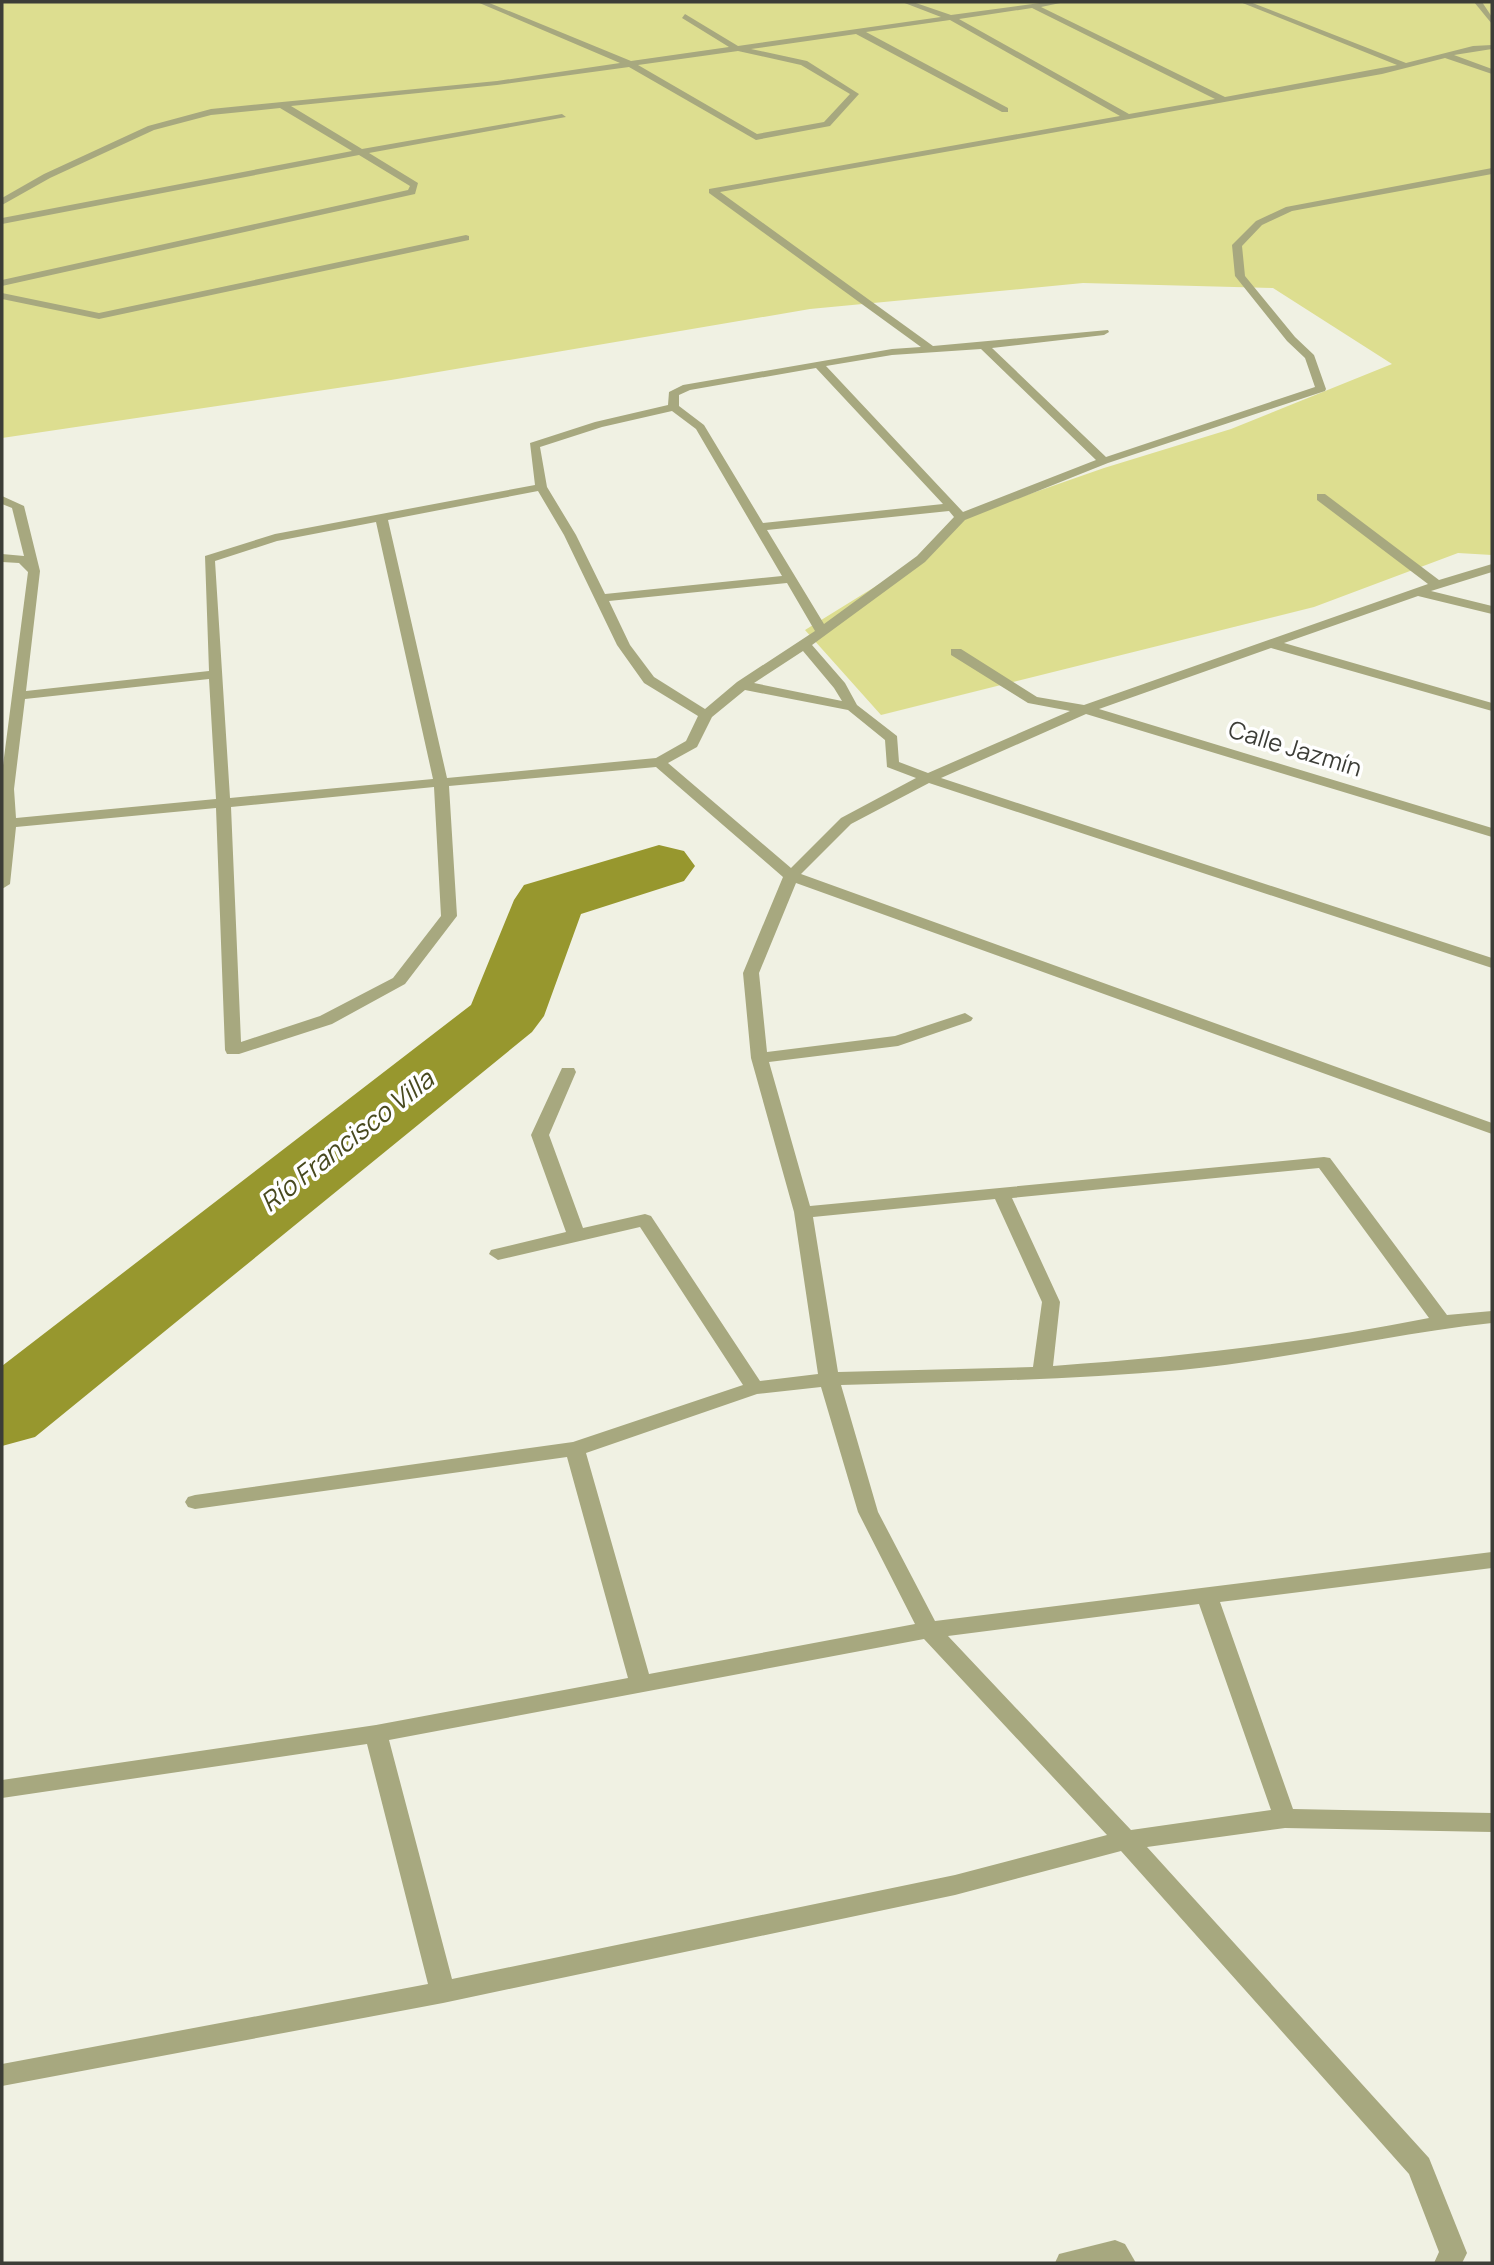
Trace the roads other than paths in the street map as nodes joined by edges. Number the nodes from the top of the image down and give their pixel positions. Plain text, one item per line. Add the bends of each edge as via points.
1 (481, 2) edge
2 (906, 2) edge
3 (1061, 2) edge
4 (1244, 2) edge
5 (1478, 2) edge
6 (1033, 6) junction
7 (685, 16) dead end
8 (951, 18) junction
9 (1492, 22) edge
10 (857, 31) junction
11 (1492, 47) edge
12 (736, 48) junction
13 (1445, 55) junction
14 (629, 64) junction
15 (1406, 66) junction
16 (1492, 72) edge
17 (1224, 100) junction
18 (279, 103) junction
19 (1005, 110) dead end
20 (562, 117) dead end
21 (1128, 117) junction
22 (360, 152) junction
23 (1492, 171) edge
24 (2, 202) edge
25 (2, 221) edge
26 (466, 238) dead end
27 (2, 283) edge
28 (2, 296) edge
29 (1104, 332) dead end
30 (984, 346) junction
31 (932, 349) junction
32 (819, 365) junction
33 (674, 407) junction
34 (1104, 461) junction
35 (541, 487) junction
36 (1321, 497) dead end
37 (2, 500) edge
38 (952, 507) junction
39 (961, 517) junction
40 (381, 518) junction
41 (758, 527) junction
42 (2, 558) edge
43 (1492, 568) edge
44 (34, 571) junction
45 (790, 579) junction
46 (1427, 588) junction
47 (602, 598) junction
48 (1492, 610) edge
49 (822, 632) junction
50 (804, 644) junction
51 (1270, 644) junction
52 (956, 652) dead end
53 (215, 674) junction
54 (742, 685) junction
55 (18, 696) junction
56 (852, 707) junction
57 (1492, 707) edge
58 (1085, 709) junction
59 (706, 715) junction
60 (659, 762) junction
61 (928, 778) junction
62 (441, 781) junction
63 (4, 790) edge
64 (223, 802) junction
65 (9, 823) junction
66 (1492, 834) edge
67 (791, 876) junction
68 (2, 884) edge
69 (1492, 963) edge
70 (965, 1018) dead end
71 (759, 1058) junction
72 (568, 1072) dead end
73 (1492, 1129) edge
74 (1000, 1192) junction
75 (803, 1212) junction
76 (577, 1236) junction
77 (498, 1254) dead end
78 (1492, 1317) edge
79 (1442, 1322) junction
80 (1042, 1373) junction
81 (829, 1379) junction
82 (755, 1388) junction
83 (575, 1449) junction
84 (195, 1502) dead end
85 (1492, 1560) edge
86 (1207, 1595) junction
87 (929, 1630) junction
88 (641, 1685) junction
89 (376, 1734) junction
90 (2, 1789) edge
91 (1285, 1818) junction
92 (1492, 1823) edge
93 (1126, 1840) junction
94 (443, 1992) junction
95 (2, 2075) edge
96 (1069, 2263) edge
97 (1122, 2263) edge
98 (1448, 2263) edge

1 - 14 street
2 - 8 street
3 - 6 street
4 - 15 street
5 - 9 street
6 - 8 street
6 - 17 street
7 - 12 street
8 - 10 street
8 - 21 street
10 - 12 street
10 - 19 street
11 - 13 street
12 - 14 street
12 - 14 street via 804,63 855,94 827,124 756,138
13 - 15 street
13 - 16 street
14 - 18 street via 497,83
15 - 17 street
17 - 21 street
18 - 22 street
18 - 24 street via 211,112 151,128
20 - 22 street
21 - 31 street via 712,191
22 - 25 street
22 - 27 street via 415,185 412,192
23 - 34 street via 1289,209 1259,223 1237,245 1240,276 1310,358 1321,389
26 - 28 street via 99,316
29 - 30 street
30 - 31 street
30 - 34 street
31 - 32 street
32 - 33 street via 687,387 673,394
32 - 38 street
33 - 35 street via 534,445
33 - 41 street via 700,427
34 - 39 street
35 - 40 street
35 - 47 street
36 - 46 street
37 - 44 street via 18,506
38 - 39 street
38 - 41 street
39 - 49 street via 921,559
40 - 53 street via 275,538 209,559
40 - 62 street
41 - 45 street
42 - 44 street via 22,559
43 - 46 street
44 - 55 street
45 - 47 street
45 - 49 street
46 - 48 street
46 - 51 street
47 - 59 street via 624,645 649,680
49 - 50 street
50 - 54 street
50 - 56 street
51 - 57 street
51 - 58 street
52 - 58 street, Calle Jazmín via 1033,700
53 - 55 street
53 - 64 street
54 - 56 street
54 - 59 street
55 - 63 street
56 - 61 street via 892,739 892,764
58 - 61 street
58 - 66 street, Calle Jazmín
59 - 60 street via 692,744
60 - 62 street
60 - 67 street
61 - 67 street via 846,821
61 - 69 street
62 - 64 street
62 - 64 street via 449,916 408,970 399,981 326,1020 233,1050
63 - 65 street
64 - 65 street
65 - 68 street
67 - 71 street via 751,973
67 - 73 street
70 - 71 street via 898,1041
71 - 75 street
72 - 76 street via 540,1135
74 - 75 street
74 - 79 street via 1324,1162
74 - 80 street via 1051,1302
75 - 81 street
76 - 77 street
76 - 82 street via 645,1220
78 - 79 street
79 - 80 street via 1345,1341 1183,1363
80 - 81 street
81 - 82 street
81 - 87 street via 868,1512
82 - 83 street
83 - 84 street
83 - 88 street
85 - 86 street
86 - 87 street
86 - 91 street
87 - 88 street
87 - 93 street
88 - 89 street
89 - 90 street
89 - 94 street
91 - 92 street
91 - 93 street
93 - 94 street via 955,1885
93 - 98 street via 1420,2167 1453,2253
94 - 95 street
96 - 97 street via 1115,2253

